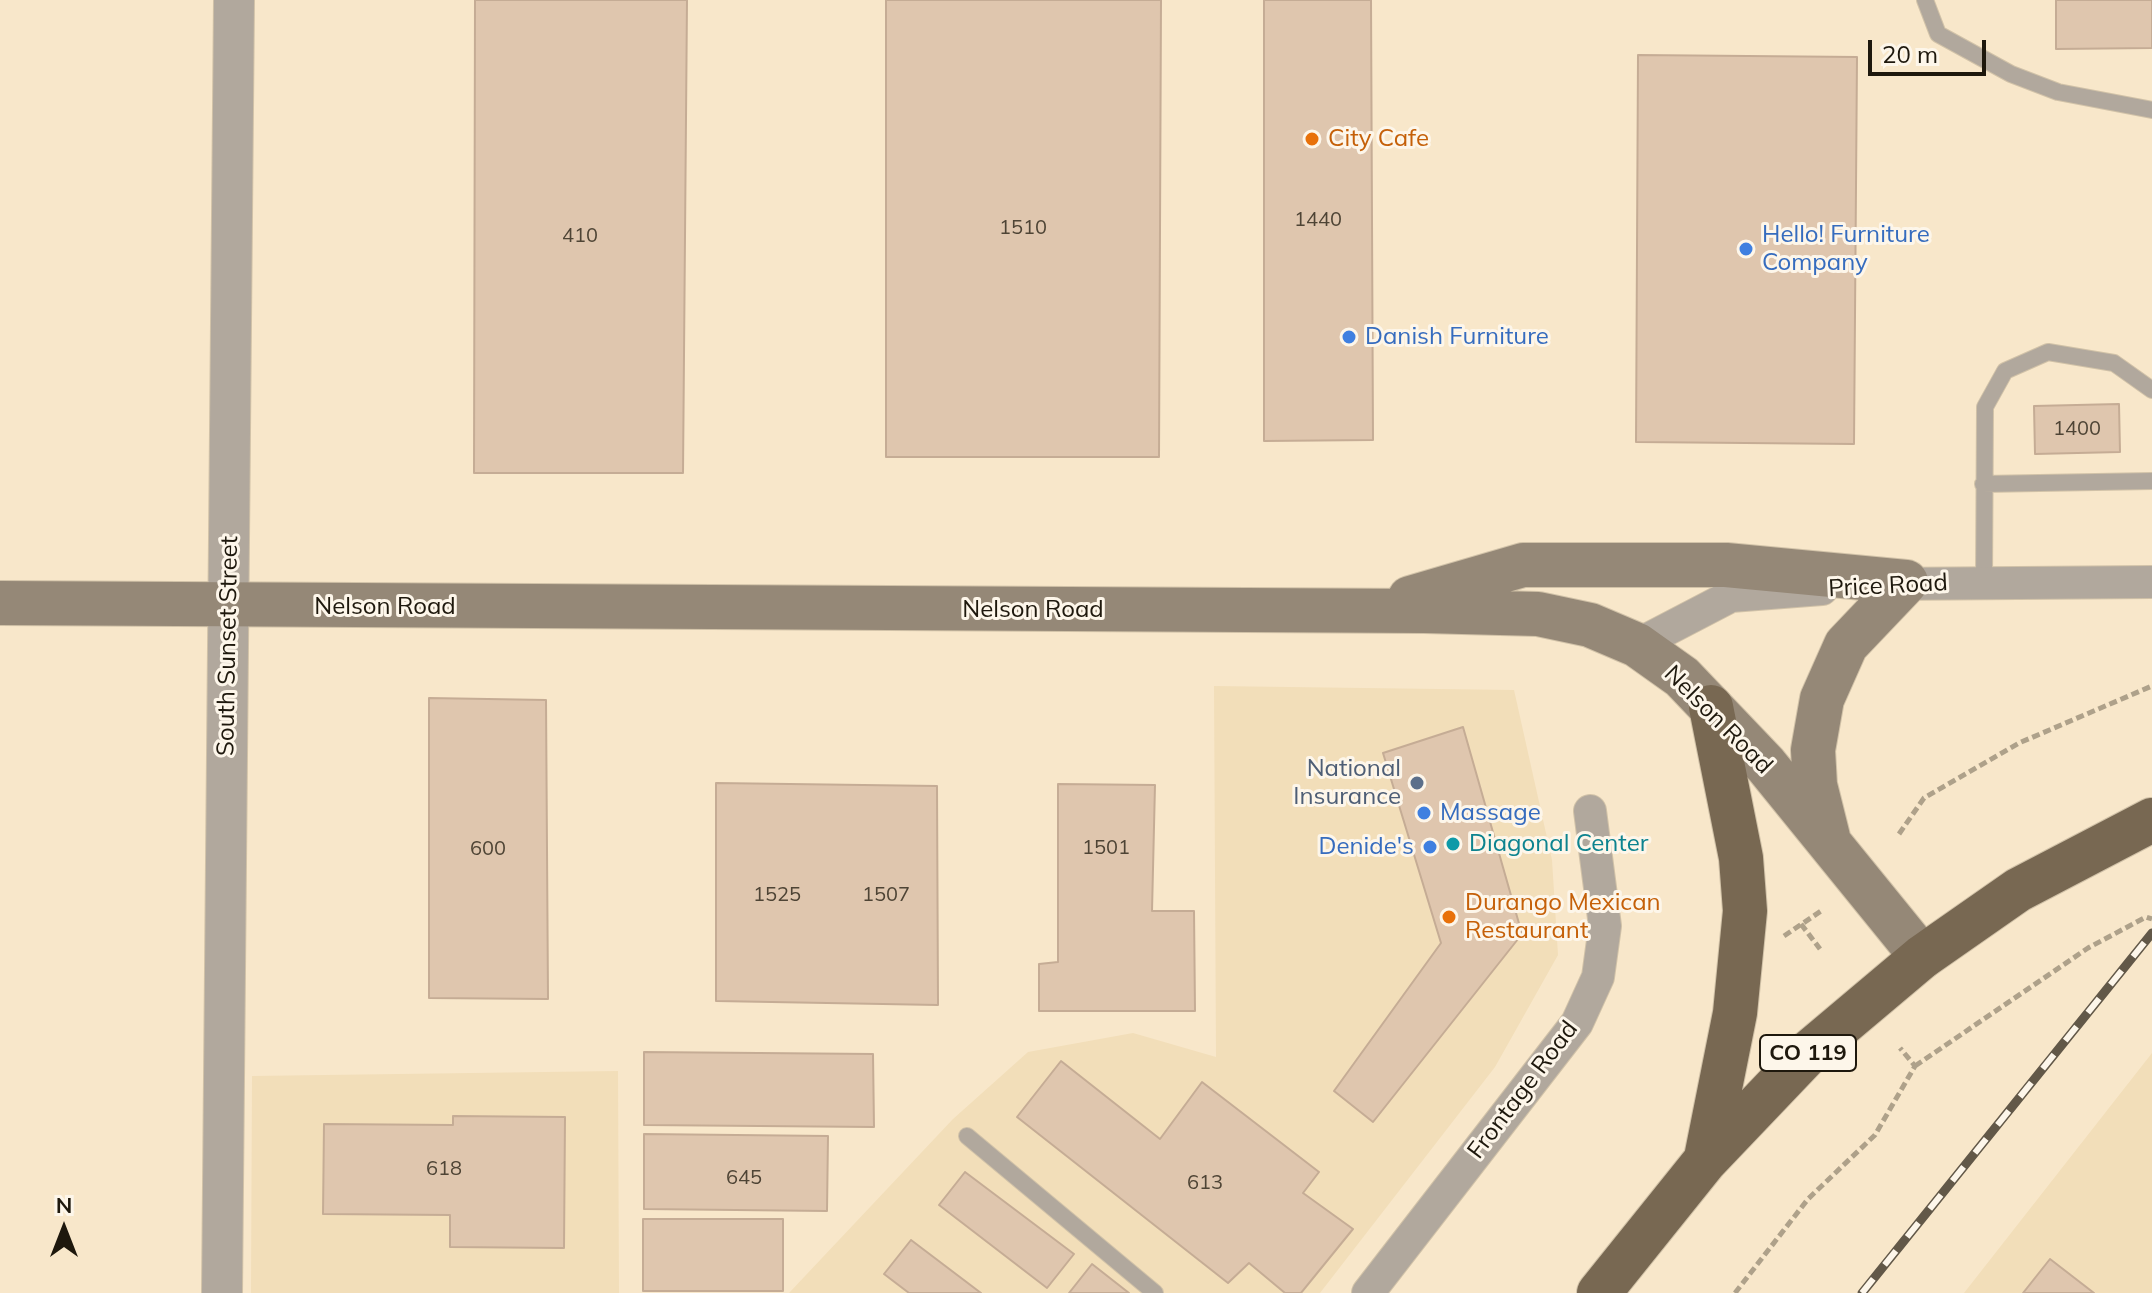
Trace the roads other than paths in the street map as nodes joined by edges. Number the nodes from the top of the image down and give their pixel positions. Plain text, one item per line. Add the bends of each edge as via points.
1 (234, 0) edge
2 (1925, 0) edge
3 (2152, 110) edge
4 (2152, 390) edge
5 (2152, 481) edge
6 (1983, 484) junction
7 (1906, 582) junction
8 (1984, 582) junction
9 (2152, 582) edge
10 (0, 603) edge
11 (228, 606) junction
12 (1368, 611) junction
13 (1637, 645) junction
14 (1711, 707) junction
15 (1590, 811) dead end
16 (2152, 820) edge
17 (1830, 847) junction
18 (1922, 957) junction
19 (967, 1136) dead end
20 (1705, 1161) junction
21 (222, 1293) edge
22 (1155, 1293) edge
23 (1368, 1293) edge
24 (1599, 1293) edge

1 - 11 street, South Sunset Street
2 - 3 lane via 1938,34 2011,74 2058,92
4 - 6 lane via 2114,363 2048,352 2005,371 1985,407
5 - 6 lane
6 - 8 lane
7 - 8 street, Price Road
7 - 12 main road via 1726,565 1523,565
7 - 13 street, Price Road via 1731,596
7 - 17 main road via 1846,645 1822,699 1813,750 1815,785
8 - 9 street, Price Road
10 - 11 main road, Nelson Road
11 - 12 main road, Nelson Road
11 - 21 street, South Sunset Street
12 - 13 main road, Nelson Road via 1538,614 1590,625
13 - 14 main road, Nelson Road via 1682,677
14 - 17 main road, Nelson Road via 1766,765
14 - 20 highway via 1741,858 1745,911 1735,1013
15 - 23 street, Frontage Road via 1605,926 1598,977 1577,1023
16 - 18 highway, CO 119 via 2018,890
17 - 18 main road, Nelson Road
18 - 20 highway, CO 119 via 1808,1053
19 - 22 lane
20 - 24 highway, CO 119

